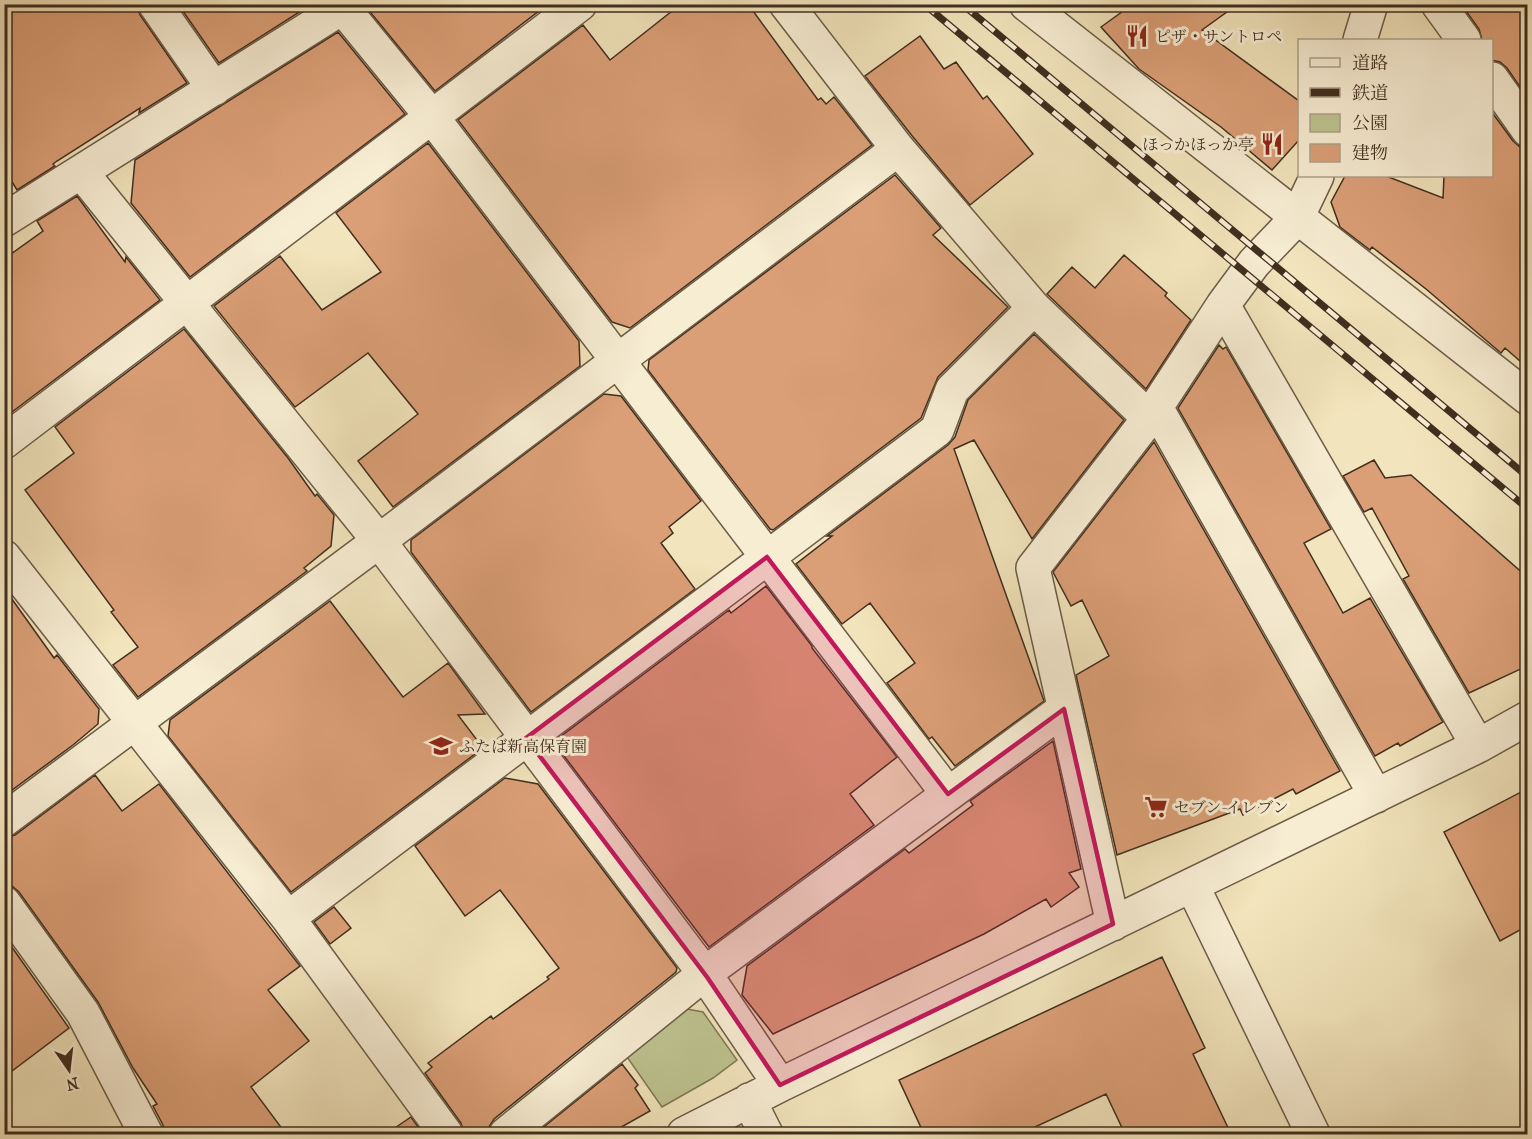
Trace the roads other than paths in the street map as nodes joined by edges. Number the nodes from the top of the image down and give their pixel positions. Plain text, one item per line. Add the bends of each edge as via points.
1 (155, 4) edge
2 (580, 4) edge
3 (786, 4) edge
4 (1026, 4) edge
5 (1371, 4) edge
6 (1438, 4) edge
7 (345, 6) edge
8 (1360, 39) edge
9 (1463, 39) edge
10 (1493, 82) edge
11 (214, 89) junction
12 (432, 117) junction
13 (1527, 130) edge
14 (897, 149) junction
15 (82, 173) junction
16 (1317, 177) edge
17 (1297, 219) junction
18 (4, 220) edge
19 (188, 303) junction
20 (1223, 305) junction
21 (1034, 308) junction
22 (618, 361) junction
23 (1527, 398) edge
24 (1152, 412) junction
25 (4, 442) edge
26 (379, 541) junction
27 (4, 557) edge
28 (767, 557) junction
29 (1064, 709) junction
30 (1527, 718) edge
31 (135, 723) junction
32 (526, 738) junction
33 (1478, 746) junction
34 (948, 794) junction
35 (1376, 796) junction
36 (4, 820) edge
37 (1192, 885) junction
38 (4, 903) edge
39 (288, 918) junction
40 (1113, 924) junction
41 (704, 974) junction
42 (780, 1085) junction
43 (749, 1100) junction
44 (146, 1134) edge
45 (446, 1134) edge
46 (506, 1134) edge
47 (684, 1134) edge
48 (766, 1134) edge
49 (1313, 1134) edge

1 - 11 street
2 - 12 street
3 - 14 street
4 - 17 street
5 - 8 street
6 - 9 street
7 - 11 street
7 - 12 street
10 - 13 street
11 - 15 street
12 - 19 street
12 - 22 street
14 - 21 street
14 - 22 street
15 - 18 street
15 - 19 street
16 - 17 street
17 - 20 street via 1254,263
17 - 23 street
19 - 25 street
19 - 26 street
20 - 24 street
20 - 33 street
21 - 24 street
21 - 28 street via 952,390 937,430
22 - 26 street
22 - 28 street
24 - 29 street via 1032,568
24 - 35 street
26 - 31 street
26 - 32 street
27 - 31 street
28 - 32 street
28 - 34 street
29 - 34 street
29 - 40 street
30 - 33 street
31 - 36 street
31 - 39 street
32 - 39 street
32 - 41 street
33 - 35 street
34 - 41 street
35 - 37 street
37 - 40 street
37 - 49 street
38 - 44 street via 83,1013
39 - 45 street
40 - 42 street
41 - 42 street
41 - 46 street
42 - 43 street
43 - 47 street
43 - 48 street

